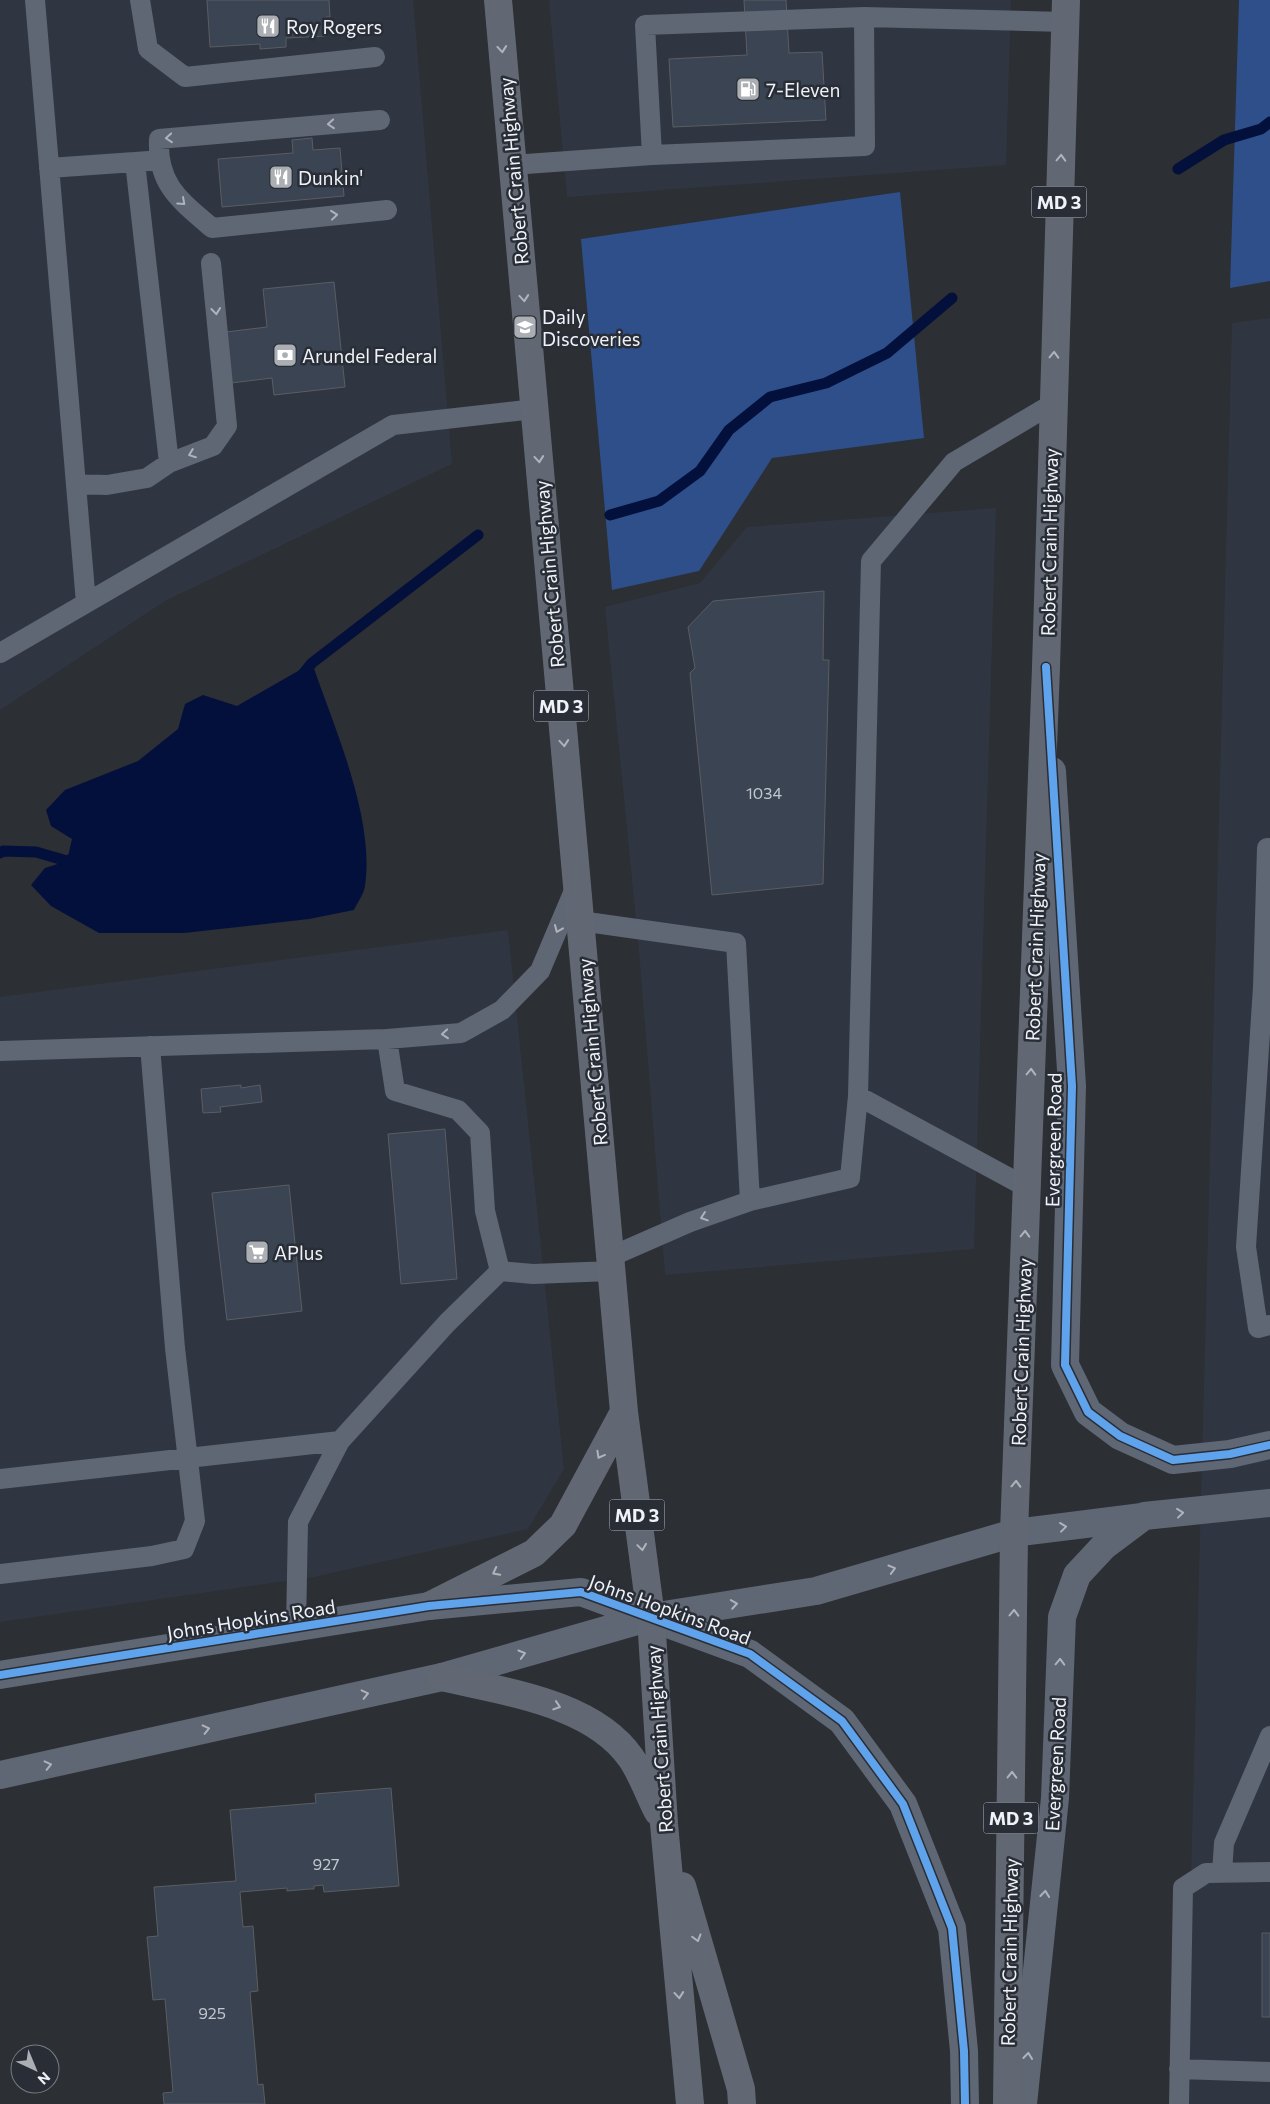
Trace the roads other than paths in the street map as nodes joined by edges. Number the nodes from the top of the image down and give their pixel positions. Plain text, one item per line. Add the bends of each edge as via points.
1 (35, 0) edge
2 (140, 0) edge
3 (498, 0) edge
4 (1066, 11) edge
5 (864, 17) junction
6 (375, 57) dead end
7 (380, 120) dead end
8 (652, 156) junction
9 (158, 161) junction
10 (135, 162) junction
11 (512, 165) junction
12 (49, 168) junction
13 (387, 210) dead end
14 (211, 263) dead end
15 (1052, 404) junction
16 (534, 409) junction
17 (169, 463) junction
18 (76, 484) junction
19 (86, 603) junction
20 (0, 653) edge
21 (1046, 667) junction
22 (1270, 848) edge
23 (577, 884) junction
24 (580, 922) junction
25 (387, 1039) junction
26 (150, 1046) junction
27 (0, 1051) edge
28 (858, 1096) junction
29 (1026, 1187) junction
30 (750, 1201) junction
31 (611, 1264) junction
32 (500, 1271) junction
33 (1270, 1325) edge
34 (624, 1412) junction
35 (340, 1441) junction
36 (1270, 1445) edge
37 (187, 1458) junction
38 (0, 1479) edge
39 (1270, 1503) edge
40 (1144, 1516) junction
41 (1014, 1533) junction
42 (0, 1574) edge
43 (429, 1606) junction
44 (651, 1617) junction
45 (296, 1628) junction
46 (0, 1676) edge
47 (442, 1677) junction
48 (1270, 1736) edge
49 (0, 1775) edge
50 (664, 1824) junction
51 (1270, 1872) edge
52 (1222, 1873) junction
53 (1179, 2070) junction
54 (1270, 2072) edge
55 (690, 2104) edge
56 (742, 2104) edge
57 (966, 2104) edge
58 (1007, 2104) edge
59 (1023, 2104) edge
60 (1179, 2104) edge

1 - 12 lane
2 - 6 lane via 148,49 185,77
3 -> 11 highway, Robert Crain Highway / MD 3
4 - 5 lane
15 -> 4 highway, Robert Crain Highway / MD 3
5 - 8 lane via 865,146
5 - 8 lane via 645,25
7 -> 9 lane via 159,139
8 - 11 lane
9 - 10 lane
9 -> 13 lane via 175,195 212,228
10 - 12 lane
10 - 17 lane
11 -> 16 highway, Robert Crain Highway / MD 3
12 - 18 lane
14 -> 17 lane via 227,426 213,446
15 - 21 highway, Robert Crain Highway / MD 3
15 - 28 lane via 954,462 871,561
16 - 19 lane via 393,425
16 -> 23 highway, Robert Crain Highway / MD 3
17 - 18 lane via 147,478 106,485
18 - 19 lane
19 - 20 lane
29 -> 21 highway, Robert Crain Highway / MD 3
21 - 36 street, Evergreen Road via 1072,1086 1065,1365 1088,1412 1120,1436 1173,1460 1230,1454
22 - 33 lane via 1267,848 1263,987 1246,1247 1258,1328
23 - 24 highway, Robert Crain Highway / MD 3
23 -> 25 lane via 540,971 502,1010 461,1032
24 - 30 lane via 736,943
24 - 31 highway, Robert Crain Highway / MD 3
25 - 26 lane
25 - 32 lane via 395,1091 458,1110 480,1133 485,1211
26 - 27 lane
26 - 37 lane
28 - 29 lane
28 - 30 lane via 850,1178
41 -> 29 highway, Robert Crain Highway / MD 3
30 -> 31 lane via 690,1222
31 - 32 lane via 533,1274
31 - 34 highway, Robert Crain Highway / MD 3
32 - 35 lane via 447,1323
34 -> 43 highway via 563,1525 534,1553
34 -> 44 highway, Robert Crain Highway / MD 3
35 - 37 lane
35 - 45 lane via 298,1522
37 - 38 lane
37 - 42 lane via 194,1521 184,1549 152,1556
40 -> 39 street
41 -> 40 street
59 -> 40 street, Evergreen Road via 1055,1798 1062,1617 1077,1575 1104,1546
44 -> 41 street, Johns Hopkins Road via 816,1591
58 -> 41 highway, Robert Crain Highway / MD 3
43 - 44 street, Johns Hopkins Road via 582,1592
43 - 45 street, Johns Hopkins Road
47 -> 44 street, Johns Hopkins Road
44 - 50 highway, Robert Crain Highway / MD 3
44 - 57 street, Johns Hopkins Road via 750,1654 842,1722 903,1804 952,1928
45 - 46 street, Johns Hopkins Road
49 -> 47 street, Johns Hopkins Road
47 -> 50 highway via 560,1706 599,1726 630,1757
48 - 52 lane via 1224,1843
50 -> 55 highway, Robert Crain Highway / MD 3
50 -> 56 highway via 741,2089
51 - 52 lane
52 - 53 lane via 1206,1873 1183,1888
53 - 54 lane
53 - 60 lane

